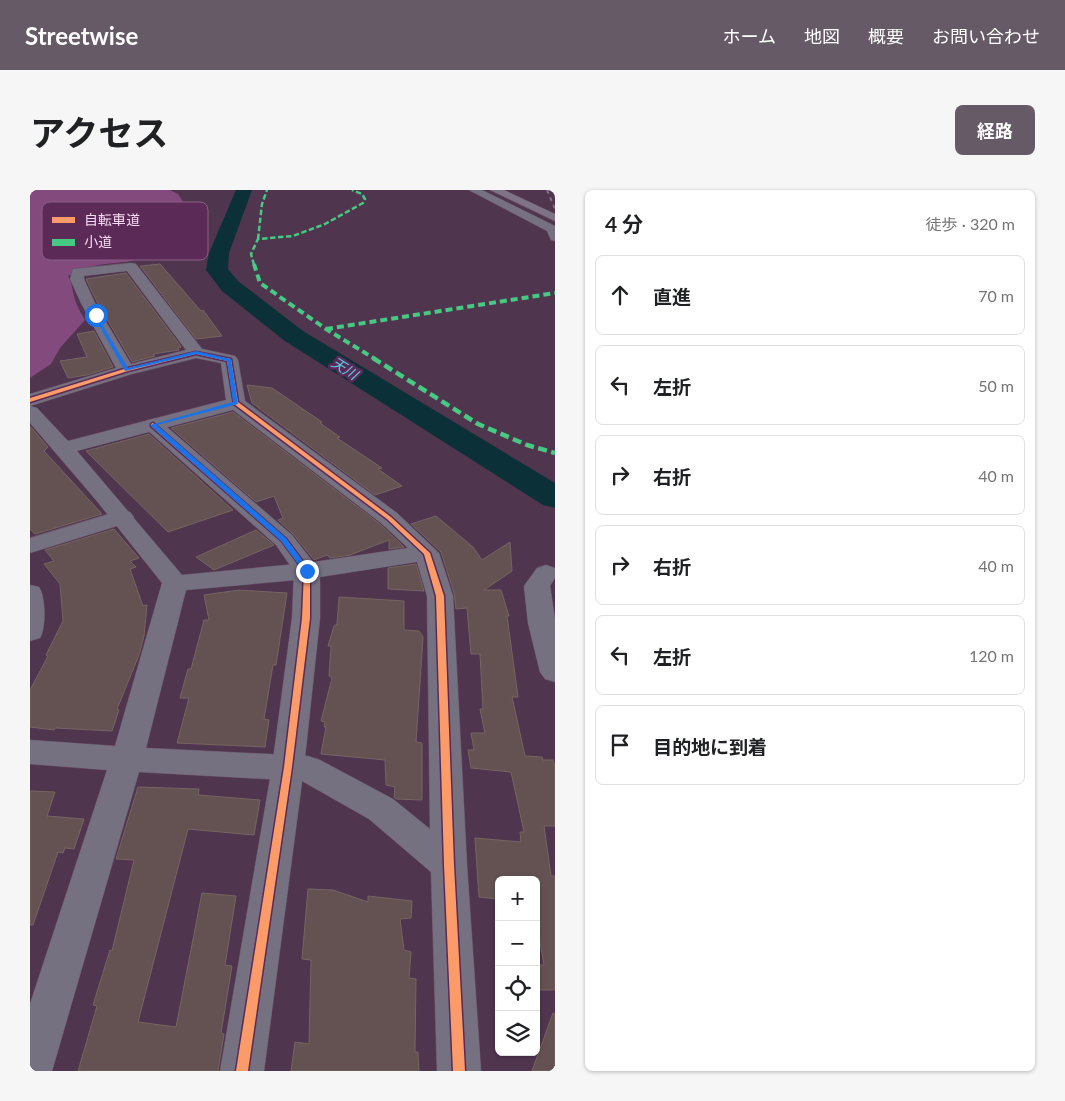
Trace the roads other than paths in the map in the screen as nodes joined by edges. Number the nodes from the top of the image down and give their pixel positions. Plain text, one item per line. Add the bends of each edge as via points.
1 (474, 190) edge
2 (495, 190) edge
3 (515, 190) edge
4 (555, 208) edge
5 (555, 218) edge
6 (555, 236) edge
7 (196, 352) junction
8 (126, 370) junction
9 (30, 400) edge
10 (236, 402) junction
11 (30, 412) edge
12 (153, 425) junction
13 (64, 448) junction
14 (122, 517) junction
15 (30, 546) edge
16 (427, 553) junction
17 (307, 571) junction
18 (546, 573) dead end
19 (175, 583) junction
20 (30, 593) edge
21 (548, 623) edge
22 (30, 632) edge
23 (555, 672) edge
24 (30, 752) edge
25 (127, 759) junction
26 (288, 767) junction
27 (449, 865) junction
28 (30, 1071) edge
29 (242, 1071) edge
30 (459, 1071) edge

1 - 6 street via 552,229
2 - 5 highway
3 - 4 highway
7 - 8 street
7 - 8 street via 131,267 78,272 77,279 88,303
7 - 10 street via 229,360
8 - 9 street
10 - 12 street
10 - 16 street via 390,518
11 - 13 street
12 - 13 street
12 - 17 street via 284,540
13 - 14 street
14 - 15 street
14 - 19 street
16 - 17 street
16 - 27 street via 440,596
17 - 19 street
17 - 26 street via 306,618
18 - 21 street via 537,586
19 - 25 street
20 - 22 street
21 - 23 street
24 - 25 street
25 - 26 street
25 - 28 street
26 - 27 street via 308,769 381,809
26 - 29 street
27 - 30 street

